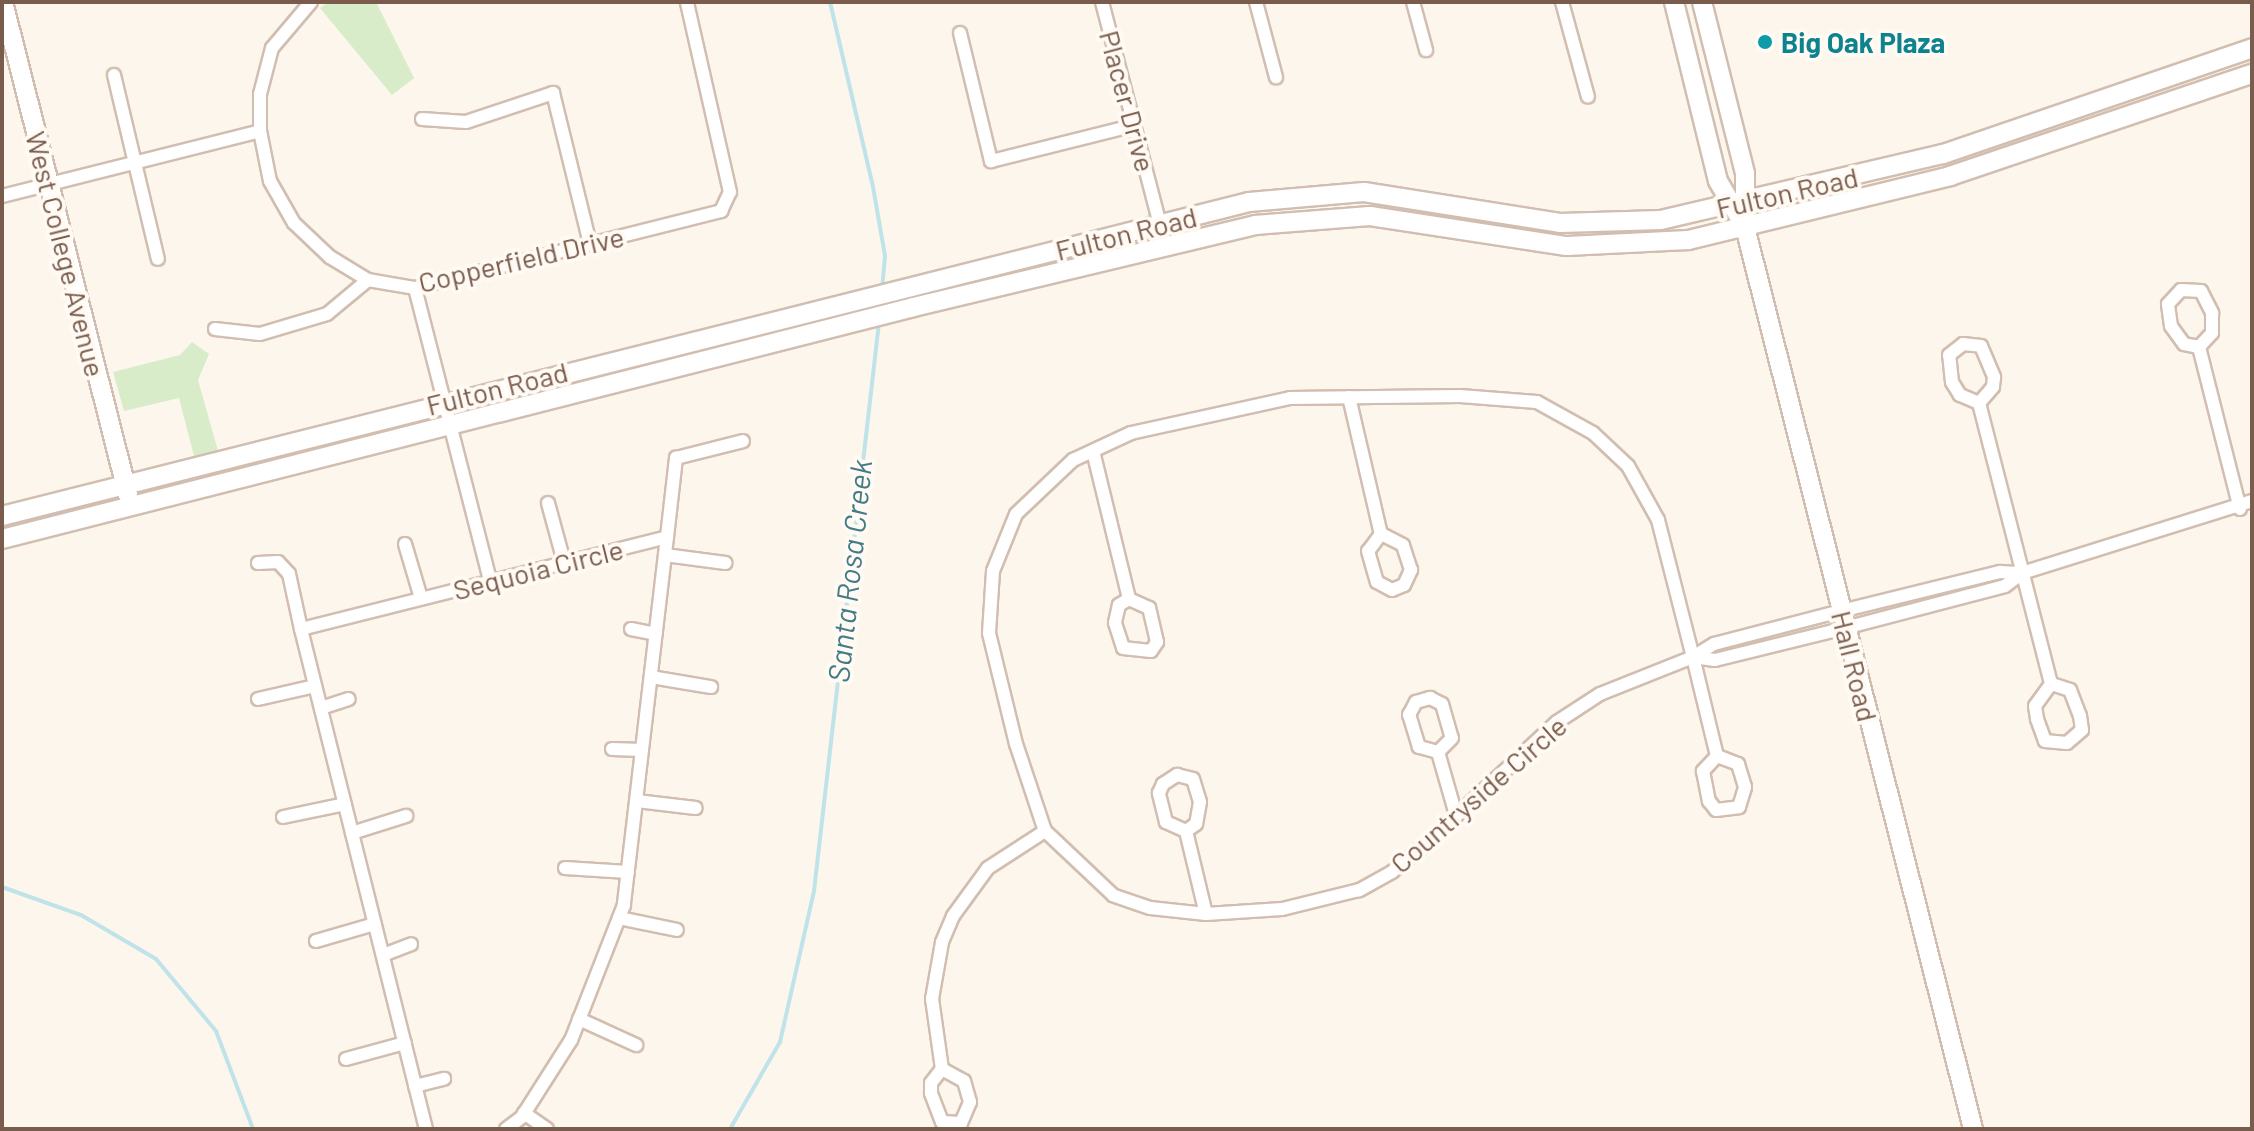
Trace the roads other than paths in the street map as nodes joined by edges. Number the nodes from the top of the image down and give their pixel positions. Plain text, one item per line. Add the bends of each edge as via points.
1 (3, 2) edge
2 (311, 2) edge
3 (687, 2) edge
4 (1102, 2) edge
5 (1256, 2) edge
6 (1413, 2) edge
7 (1562, 2) edge
8 (1674, 2) edge
9 (1702, 2) edge
10 (960, 33) dead end
11 (2252, 48) edge
12 (1426, 50) dead end
13 (2252, 74) edge
14 (114, 75) dead end
15 (1276, 77) dead end
16 (1588, 97) dead end
17 (422, 119) dead end
18 (1135, 125) junction
19 (260, 131) junction
20 (135, 163) junction
21 (49, 184) junction
22 (2, 196) edge
23 (1739, 204) junction
24 (1160, 225) junction
25 (1745, 227) junction
26 (590, 244) junction
27 (1166, 247) junction
28 (158, 259) dead end
29 (368, 280) junction
30 (415, 288) junction
31 (215, 329) dead end
32 (2199, 347) junction
33 (1349, 397) junction
34 (445, 401) junction
35 (1979, 403) junction
36 (450, 424) junction
37 (743, 441) dead end
38 (1093, 451) junction
39 (125, 483) junction
40 (2252, 501) edge
41 (548, 503) dead end
42 (131, 506) junction
43 (2240, 509) junction
44 (2, 516) edge
45 (1381, 534) junction
46 (667, 537) junction
47 (2, 539) edge
48 (405, 544) dead end
49 (665, 555) junction
50 (564, 562) junction
51 (258, 563) dead end
52 (725, 563) dead end
53 (2022, 573) junction
54 (490, 580) junction
55 (421, 598) junction
56 (1129, 599) junction
57 (1843, 619) junction
58 (301, 629) junction
59 (631, 629) dead end
60 (656, 634) junction
61 (1693, 657) junction
62 (651, 677) junction
63 (2051, 684) junction
64 (315, 686) junction
65 (711, 687) dead end
66 (258, 699) dead end
67 (349, 699) dead end
68 (321, 708) junction
69 (612, 749) dead end
70 (642, 750) junction
71 (1438, 752) junction
72 (1717, 756) junction
73 (637, 801) junction
74 (345, 804) junction
75 (696, 808) dead end
76 (1456, 815) junction
77 (406, 816) dead end
78 (283, 817) dead end
79 (1045, 831) junction
80 (1186, 831) junction
81 (352, 833) junction
82 (565, 868) dead end
83 (628, 872) junction
84 (1206, 914) junction
85 (619, 918) junction
86 (375, 924) junction
87 (677, 930) dead end
88 (316, 941) dead end
89 (411, 944) dead end
90 (383, 955) junction
91 (579, 1019) junction
92 (405, 1043) junction
93 (636, 1045) dead end
94 (346, 1059) dead end
95 (942, 1069) junction
96 (444, 1079) dead end
97 (415, 1086) junction
98 (524, 1113) junction
99 (426, 1129) edge
100 (506, 1129) edge
101 (547, 1129) edge
102 (1973, 1129) edge

1 - 21 main road, West College Avenue
2 - 19 street, Copperfield Drive via 272,48 260,94
3 - 26 street, Copperfield Drive via 730,192 721,211
4 - 18 street, Placer Drive
5 - 15 street
6 - 12 street
7 - 16 street
8 - 23 main road via 1718,181
9 - 23 main road, Hall Road via 1745,173
10 - 18 street via 991,161
11 - 23 main road, Fulton Road via 1970,146
13 - 25 main road, Fulton Road via 1950,176
14 - 20 street
17 - 26 street via 466,122 553,93
18 - 24 street, Placer Drive
19 - 20 street
19 - 29 street, Copperfield Drive via 270,181 294,223 330,257
20 - 21 street
20 - 28 street
21 - 22 street
21 - 39 main road, West College Avenue
23 - 24 main road, Fulton Road via 1661,220 1581,224 1420,197 1337,192 1249,202
23 - 25 main road, Hall Road
24 - 27 street, Placer Drive
24 - 34 main road, Fulton Road
25 - 27 main road, Fulton Road via 1664,243 1592,247 1516,240 1408,218 1337,216 1277,221
25 - 57 main road, Hall Road
26 - 30 street, Copperfield Drive
27 - 36 main road, Fulton Road
29 - 30 street, Copperfield Drive
29 - 31 street via 327,314 260,334
30 - 34 street
32 - 32 street via 2214,325 2207,295 2193,288 2181,290 2168,304 2171,326 2184,344
32 - 43 street
33 - 38 street, Countryside Circle via 1290,398 1231,409 1131,433
33 - 45 street
33 - 61 street, Countryside Circle via 1537,402 1593,433 1644,489 1658,520
34 - 36 street
34 - 39 main road, Fulton Road
35 - 35 street via 1993,387 1994,377 1981,346 1963,344 1949,355 1952,382 1960,395
35 - 53 street
36 - 42 main road, Fulton Road
36 - 54 street
37 - 46 street via 676,458
38 - 56 street
38 - 79 street, Countryside Circle via 1052,476 1016,514 993,571 989,600 989,633 1027,783
39 - 42 main road, West College Avenue
39 - 44 main road, Fulton Road
40 - 43 street
41 - 50 street
42 - 47 main road, Fulton Road
43 - 53 street
45 - 45 street via 1368,551 1377,582 1392,590 1404,585 1411,570 1403,545
46 - 49 street, Sequoia Circle
46 - 50 street, Sequoia Circle
48 - 55 street
49 - 52 street
49 - 60 street, Sequoia Circle
50 - 54 street, Sequoia Circle
51 - 58 street via 278,562 289,574
53 - 57 street via 2000,572
53 - 63 street
54 - 55 street, Sequoia Circle
55 - 58 street, Sequoia Circle
56 - 56 street via 1115,615 1123,648 1151,651 1157,642 1149,608
57 - 61 street via 1714,644
57 - 102 main road, Hall Road
58 - 64 street
59 - 60 street
60 - 62 street, Sequoia Circle
61 - 72 street
61 - 76 street, Countryside Circle via 1600,694 1557,722
62 - 65 street
62 - 70 street, Sequoia Circle
63 - 63 street via 2035,706 2037,719 2045,741 2067,743 2082,730 2080,716 2070,690
64 - 66 street
64 - 68 street
67 - 68 street
68 - 74 street
69 - 70 street
70 - 73 street, Sequoia Circle
71 - 71 street via 1452,738 1442,704 1430,698 1416,702 1409,715 1419,747
71 - 76 street
72 - 72 street via 1703,771 1709,801 1716,810 1739,807 1745,787 1738,764
73 - 75 street
73 - 83 street, Sequoia Circle
74 - 78 street
74 - 81 street
76 - 84 street, Countryside Circle via 1392,872 1359,890 1282,909
77 - 81 street
79 - 84 street, Countryside Circle via 1113,895 1160,910
79 - 95 street via 988,868 953,916 934,971 932,999
80 - 80 street via 1196,824 1200,802 1193,779 1177,775 1159,793 1166,822
80 - 84 street
81 - 86 street
82 - 83 street
83 - 85 street, Sequoia Circle
85 - 87 street
85 - 91 street, Sequoia Circle
86 - 88 street
86 - 90 street
89 - 90 street
90 - 92 street
91 - 93 street
91 - 98 street, Sequoia Circle
92 - 94 street
92 - 97 street
95 - 95 street via 931,1083 935,1113 942,1122 961,1123 970,1102 964,1081
96 - 97 street
97 - 99 street
98 - 100 street, Sequoia Circle
98 - 101 street

